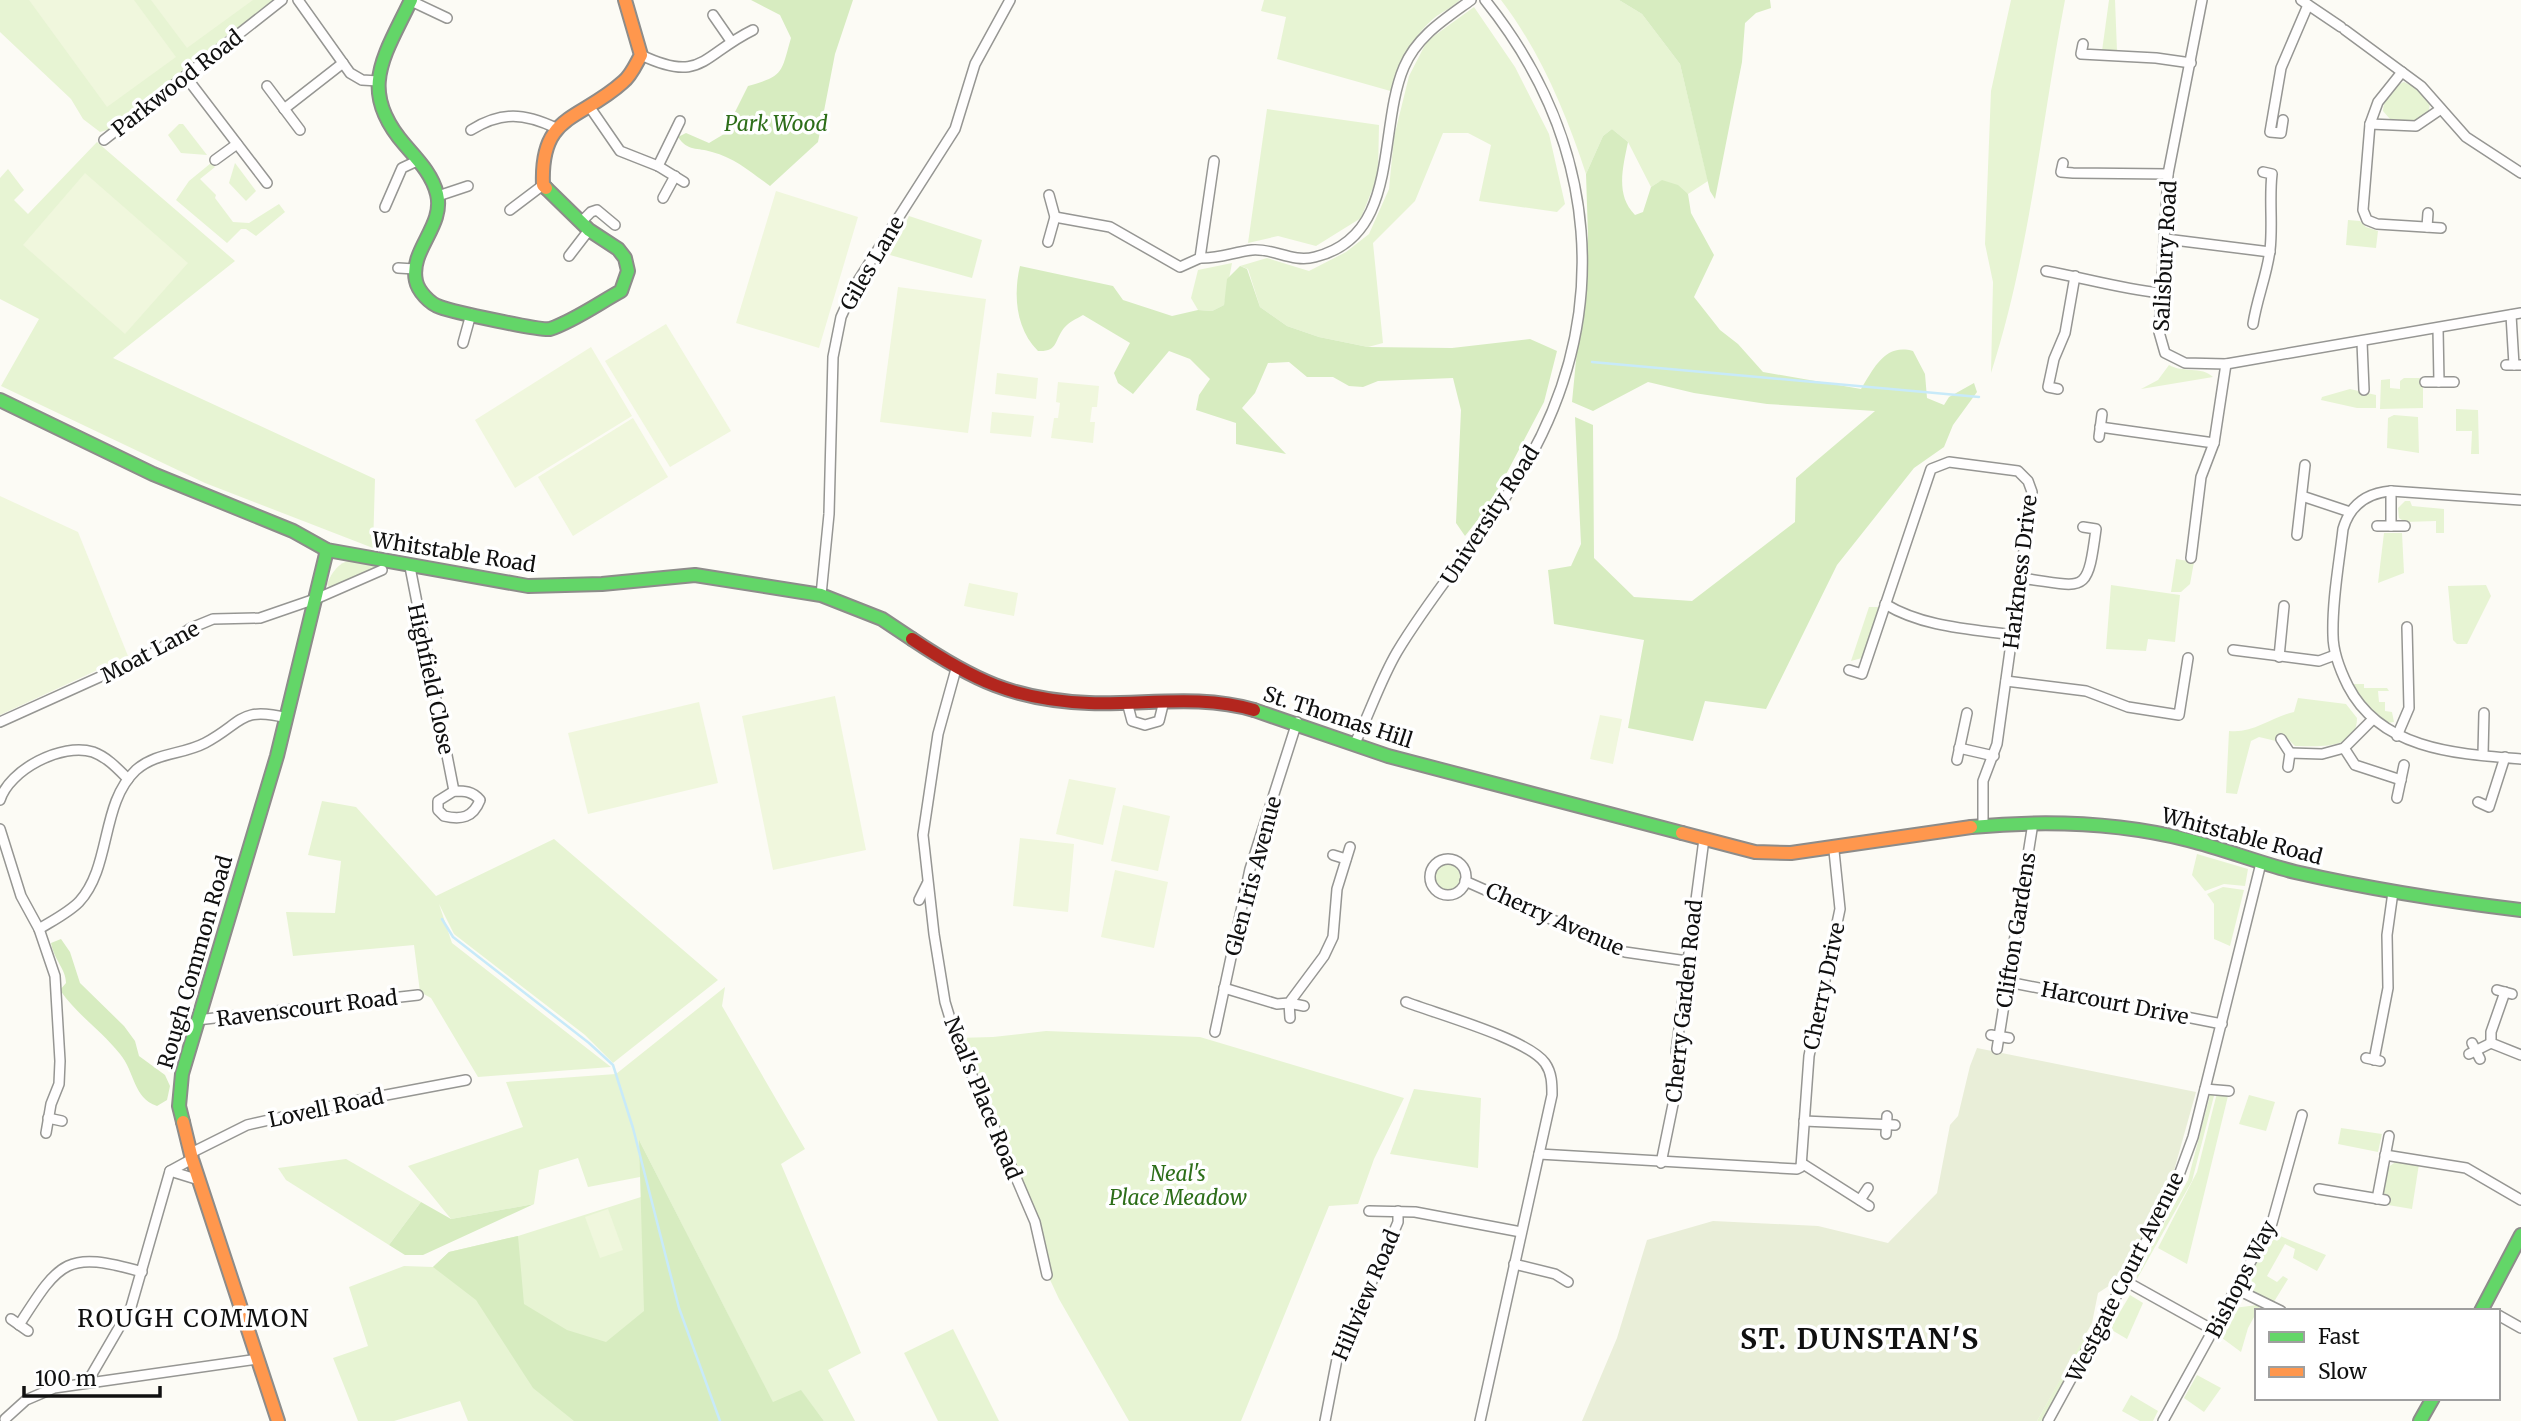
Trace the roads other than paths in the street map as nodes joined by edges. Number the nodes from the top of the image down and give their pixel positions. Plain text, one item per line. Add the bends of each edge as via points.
1 (282, 0) edge
2 (298, 0) edge
3 (410, 0) edge
4 (625, 0) edge
5 (1010, 0) edge
6 (1471, 0) edge
7 (1485, 0) edge
8 (2202, 0) edge
9 (2305, 3) edge
10 (713, 15) dead end
11 (447, 18) dead end
12 (753, 30) dead end
13 (731, 41) junction
14 (2083, 44) dead end
15 (641, 55) junction
16 (343, 63) junction
17 (2191, 63) junction
18 (2402, 72) junction
19 (186, 77) junction
20 (378, 81) junction
21 (267, 86) dead end
22 (589, 106) junction
23 (2441, 108) junction
24 (284, 109) junction
25 (2283, 120) dead end
26 (680, 121) dead end
27 (2370, 124) junction
28 (556, 128) junction
29 (300, 130) dead end
30 (471, 130) dead end
31 (104, 139) dead end
32 (237, 144) junction
33 (215, 160) dead end
34 (417, 161) junction
35 (1214, 161) dead end
36 (2063, 163) dead end
37 (658, 166) junction
38 (2263, 172) dead end
39 (2521, 173) edge
40 (2168, 174) junction
41 (675, 176) junction
42 (684, 182) dead end
43 (267, 183) dead end
44 (544, 185) junction
45 (468, 186) dead end
46 (1049, 195) dead end
47 (438, 196) junction
48 (663, 198) dead end
49 (385, 207) dead end
50 (510, 209) dead end
51 (2428, 213) dead end
52 (1055, 217) junction
53 (615, 225) dead end
54 (585, 226) junction
55 (2427, 227) junction
56 (2441, 228) dead end
57 (2166, 239) junction
58 (1048, 242) dead end
59 (2270, 252) junction
60 (569, 256) dead end
61 (1200, 258) junction
62 (398, 268) dead end
63 (415, 269) junction
64 (2046, 271) dead end
65 (2075, 276) junction
66 (2160, 293) junction
67 (2521, 313) edge
68 (471, 314) junction
69 (2511, 315) junction
70 (2253, 324) dead end
71 (2438, 329) junction
72 (463, 342) dead end
73 (2362, 342) junction
74 (2226, 364) junction
75 (2514, 365) edge
76 (2425, 382) dead end
77 (2439, 382) junction
78 (2454, 382) dead end
79 (2057, 389) dead end
80 (2364, 390) dead end
81 (0, 400) edge
82 (2102, 414) dead end
83 (2214, 443) junction
84 (2305, 466) dead end
85 (2391, 491) junction
86 (2302, 496) junction
87 (2521, 500) edge
88 (2350, 512) junction
89 (2377, 526) dead end
90 (2391, 526) junction
91 (2405, 526) dead end
92 (2083, 527) dead end
93 (2297, 535) dead end
94 (327, 550) junction
95 (2190, 558) dead end
96 (410, 567) junction
97 (382, 570) dead end
98 (2020, 578) junction
99 (821, 595) junction
100 (318, 598) junction
101 (1885, 604) junction
102 (2284, 606) dead end
103 (2407, 627) dead end
104 (2012, 635) junction
105 (2233, 650) dead end
106 (2335, 655) junction
107 (2278, 657) junction
108 (2188, 659) dead end
109 (956, 669) junction
110 (1849, 670) dead end
111 (2006, 681) junction
112 (1164, 701) junction
113 (1127, 702) junction
114 (1967, 713) dead end
115 (2484, 713) dead end
116 (287, 718) junction
117 (2373, 719) junction
118 (0, 722) edge
119 (1297, 722) junction
120 (2397, 736) junction
121 (2281, 739) dead end
122 (1355, 743) junction
123 (1959, 748) junction
124 (2344, 748) junction
125 (2290, 753) junction
126 (2483, 754) junction
127 (1994, 756) junction
128 (2505, 757) junction
129 (2521, 759) edge
130 (1957, 760) dead end
131 (2404, 765) dead end
132 (2288, 767) dead end
133 (128, 779) junction
134 (2401, 780) junction
135 (454, 791) junction
136 (2397, 799) dead end
137 (0, 800) edge
138 (2478, 802) dead end
139 (2033, 823) junction
140 (1983, 826) junction
141 (0, 829) edge
142 (1704, 839) junction
143 (1350, 847) dead end
144 (1834, 851) junction
145 (1334, 855) dead end
146 (1346, 859) junction
147 (4, 862) edge
148 (2261, 863) junction
149 (928, 875) junction
150 (1465, 881) junction
151 (2393, 892) junction
152 (919, 900) dead end
153 (2521, 910) edge
154 (38, 929) junction
155 (1687, 961) junction
156 (2008, 982) junction
157 (1224, 988) junction
158 (2504, 992) dead end
159 (418, 995) dead end
160 (1406, 1002) dead end
161 (1289, 1003) junction
162 (1304, 1006) dead end
163 (1290, 1018) dead end
164 (197, 1020) junction
165 (2222, 1024) junction
166 (1215, 1032) dead end
167 (1995, 1035) junction
168 (2009, 1038) dead end
169 (2491, 1043) junction
170 (1997, 1049) dead end
171 (2474, 1051) dead end
172 (2521, 1055) edge
173 (2373, 1060) dead end
174 (466, 1080) dead end
175 (2205, 1089) junction
176 (2229, 1091) dead end
177 (2302, 1115) dead end
178 (48, 1118) junction
179 (62, 1121) dead end
180 (1804, 1121) junction
181 (2285, 1124) dead end
182 (1888, 1125) dead end
183 (2297, 1128) junction
184 (47, 1133) dead end
185 (2389, 1136) dead end
186 (1539, 1154) junction
187 (2385, 1155) junction
188 (191, 1156) junction
189 (1661, 1163) junction
190 (1801, 1170) junction
191 (170, 1171) junction
192 (199, 1180) junction
193 (1868, 1188) dead end
194 (2319, 1189) dead end
195 (1860, 1200) junction
196 (2521, 1200) edge
197 (1869, 1206) dead end
198 (1369, 1211) dead end
199 (1398, 1211) junction
200 (1521, 1232) junction
201 (2521, 1235) edge
202 (1514, 1264) junction
203 (142, 1272) junction
204 (1047, 1275) dead end
205 (1567, 1282) dead end
206 (2127, 1282) junction
207 (2236, 1289) junction
208 (2277, 1309) edge
209 (2485, 1309) edge
210 (2500, 1316) edge
211 (2521, 1328) edge
212 (28, 1331) dead end
213 (2215, 1331) junction
214 (258, 1359) junction
215 (88, 1381) junction
216 (2431, 1400) edge
217 (5, 1419) dead end
218 (278, 1421) edge
219 (1325, 1421) edge
220 (1479, 1421) edge
221 (2048, 1421) edge
222 (2163, 1421) edge
223 (2420, 1421) edge

1 - 19 street, Parkwood Road
2 - 16 street
3 - 11 street
3 - 20 main road
4 - 15 main road
5 - 99 street, Giles Lane via 975,64 955,129 856,284 841,317 833,357 829,514
6 - 61 street via 1425,34 1409,57 1390,120 1378,197 1351,238 1311,258 1294,259 1260,250
7 - 122 street, University Road via 1528,60 1562,133 1583,228 1578,323 1567,372 1535,448 1398,651
8 - 17 street, Salisbury Road
9 - 18 street via 2358,45
9 - 25 street via 2281,68 2270,132 2281,132
10 - 13 street
12 - 13 street
13 - 15 street via 687,69 674,69
14 - 17 street via 2081,54
15 - 22 main road via 625,81
16 - 20 street via 354,76
16 - 24 street
17 - 40 street, Salisbury Road
18 - 23 street
18 - 27 street via 2378,102
19 - 31 street, Parkwood Road
19 - 32 street
20 - 34 main road via 382,116
21 - 24 street
22 - 28 main road
22 - 37 street via 620,151
23 - 27 street via 2416,126
23 - 39 street via 2466,137
24 - 29 street
26 - 37 street
27 - 55 street via 2362,203 2365,216 2376,224
28 - 30 street via 530,118 489,115
28 - 44 main road via 542,158
32 - 33 street
32 - 43 street
34 - 47 main road
34 - 49 street via 402,168
35 - 61 street
36 - 40 street via 2061,172
37 - 41 street
38 - 59 street via 2272,174
40 - 57 street, Salisbury Road
41 - 42 street
41 - 48 street
44 - 50 street
44 - 54 main road
45 - 47 street
46 - 52 street
47 - 63 main road via 436,226
51 - 55 street
52 - 58 street
52 - 61 street via 1110,227 1180,267
53 - 54 street via 597,210 591,212
54 - 60 street
54 - 68 main road via 625,258 626,284 614,296 548,330
55 - 56 street
57 - 59 street
57 - 66 street, Salisbury Road
59 - 70 street
62 - 63 street
63 - 68 main road via 429,301
64 - 65 street
65 - 66 street
65 - 79 street via 2065,332 2050,373 2048,387
66 - 74 street, Salisbury Road via 2159,338 2165,353 2185,363
67 - 69 street, Salisbury Road
68 - 72 street
69 - 71 street, Salisbury Road
69 - 75 street
71 - 73 street, Salisbury Road
71 - 77 street
73 - 74 street, Salisbury Road
73 - 80 street
74 - 83 street
76 - 77 street
77 - 78 street
81 - 94 main road, Whitstable Road via 131,465 293,531
82 - 83 street via 2100,432
83 - 95 street via 2201,477
84 - 86 street
85 - 87 street
85 - 88 street via 2368,496
85 - 90 street
86 - 88 street
86 - 93 street
88 - 106 street via 2343,529 2334,607
89 - 90 street
90 - 91 street
92 - 98 street via 2096,529 2086,578 2073,584
94 - 96 main road, Whitstable Road
94 - 100 main road, Rough Common Road
96 - 99 main road, Whitstable Road via 528,586 695,575
96 - 135 street, Highfield Close
97 - 100 street, Moat Lane
98 - 101 street, Harkness Drive via 2032,492 2028,481 2018,471 1943,462 1928,474
98 - 104 street, Harkness Drive
99 - 109 main road, Whitstable Road via 882,619
100 - 116 main road, Rough Common Road
100 - 118 street, Moat Lane via 260,618 213,619 155,652
101 - 104 street via 1940,625
101 - 110 street, Harkness Drive via 1861,674
102 - 107 street
103 - 120 street via 2409,708
104 - 111 street, Harkness Drive
105 - 107 street
106 - 107 street via 2319,661
106 - 117 street via 2356,699
108 - 111 street via 2179,715 2128,708 2086,691
109 - 113 main road, St. Thomas Hill via 1027,697
109 - 149 street, Neal's Place Road via 935,745 923,835
111 - 127 street, Harkness Drive
112 - 113 main road, St. Thomas Hill
112 - 113 street via 1159,721 1144,725 1132,721
112 - 119 main road, St. Thomas Hill via 1217,702
114 - 123 street
115 - 126 street
116 - 133 street via 246,715 204,744 155,757
116 - 164 main road, Rough Common Road
117 - 120 street
117 - 124 street
119 - 122 main road, St. Thomas Hill
119 - 157 street, Glen Iris Avenue via 1250,869
120 - 126 street via 2423,746
121 - 125 street
122 - 142 main road, St. Thomas Hill via 1388,756
123 - 127 street
123 - 130 street
124 - 125 street via 2322,754
124 - 134 street via 2355,765
125 - 132 street
126 - 128 street
127 - 140 street, Harkness Drive via 1983,781
128 - 129 street
128 - 138 street via 2489,807
131 - 134 street
133 - 137 street via 91,752 72,751 26,768
133 - 154 street via 86,891 71,908
134 - 136 street
135 - 135 street via 469,791 480,800 462,819 444,817 438,810 438,802
139 - 140 main road, Whitstable Road
139 - 148 main road, Whitstable Road via 2155,832
139 - 156 street, Clifton Gardens
140 - 144 main road, Whitstable Road
141 - 147 street
142 - 144 main road, Whitstable Road via 1768,853
142 - 155 street, Cherry Garden Road
143 - 146 street
144 - 180 street, Cherry Drive via 1840,909 1809,1056
145 - 146 street
146 - 161 street via 1333,937
147 - 154 street
148 - 151 main road, Whitstable Road
148 - 165 street, Westgate Court Avenue
149 - 152 street, Neal's Place Road
149 - 204 street, Neal's Place Road via 945,1002 1034,1222
150 - 150 street, Cherry Avenue via 1457,892 1444,895 1433,888 1431,870 1438,862 1452,859 1464,868
150 - 155 street, Cherry Avenue via 1625,952
151 - 153 main road, Whitstable Road
151 - 173 street via 2387,935 2388,988
154 - 178 street via 55,976 59,1033 59,1084
155 - 189 street, Cherry Garden Road via 1676,1052 1679,1075
156 - 165 street, Harcourt Drive
156 - 167 street, Clifton Gardens
157 - 161 street via 1277,1004
157 - 166 street, Glen Iris Avenue
158 - 169 street
159 - 164 street, Ravenscourt Road
160 - 186 street via 1423,1013 1474,1027 1537,1055 1550,1072 1552,1095
161 - 162 street
161 - 163 street
164 - 188 main road, Rough Common Road via 179,1088
165 - 175 street, Westgate Court Avenue
167 - 168 street, Clifton Gardens
167 - 170 street, Clifton Gardens
169 - 171 street
169 - 172 street
174 - 188 street, Lovell Road via 247,1125
175 - 176 street
175 - 206 street, Westgate Court Avenue via 2172,1194
177 - 183 street, Bishops Way
178 - 179 street
178 - 184 street
180 - 182 street
180 - 190 street, Cherry Drive
181 - 183 street
183 - 207 street, Bishops Way via 2272,1223
185 - 187 street
186 - 189 street
186 - 200 street
187 - 194 street via 2381,1199
187 - 196 street via 2466,1168
188 - 191 street, Lovell Road
188 - 192 main road, Rough Common Road
189 - 190 street
190 - 195 street
191 - 192 street
191 - 203 street
192 - 214 main road, Rough Common Road
193 - 195 street
195 - 197 street
198 - 199 street
199 - 200 street
199 - 219 street, Hillview Road via 1398,1222 1337,1359
200 - 202 street
201 - 209 main road
202 - 205 street via 1555,1274
202 - 220 street
203 - 212 street via 100,1261 83,1260 67,1266 15,1322
203 - 215 street via 131,1307
206 - 213 street
206 - 221 street, Westgate Court Avenue
207 - 208 street
207 - 213 street, Bishops Way
210 - 211 street
213 - 222 street, Bishops Way
214 - 215 street via 132,1379
214 - 218 main road, Rough Common Road
215 - 217 street via 26,1400
216 - 223 main road

